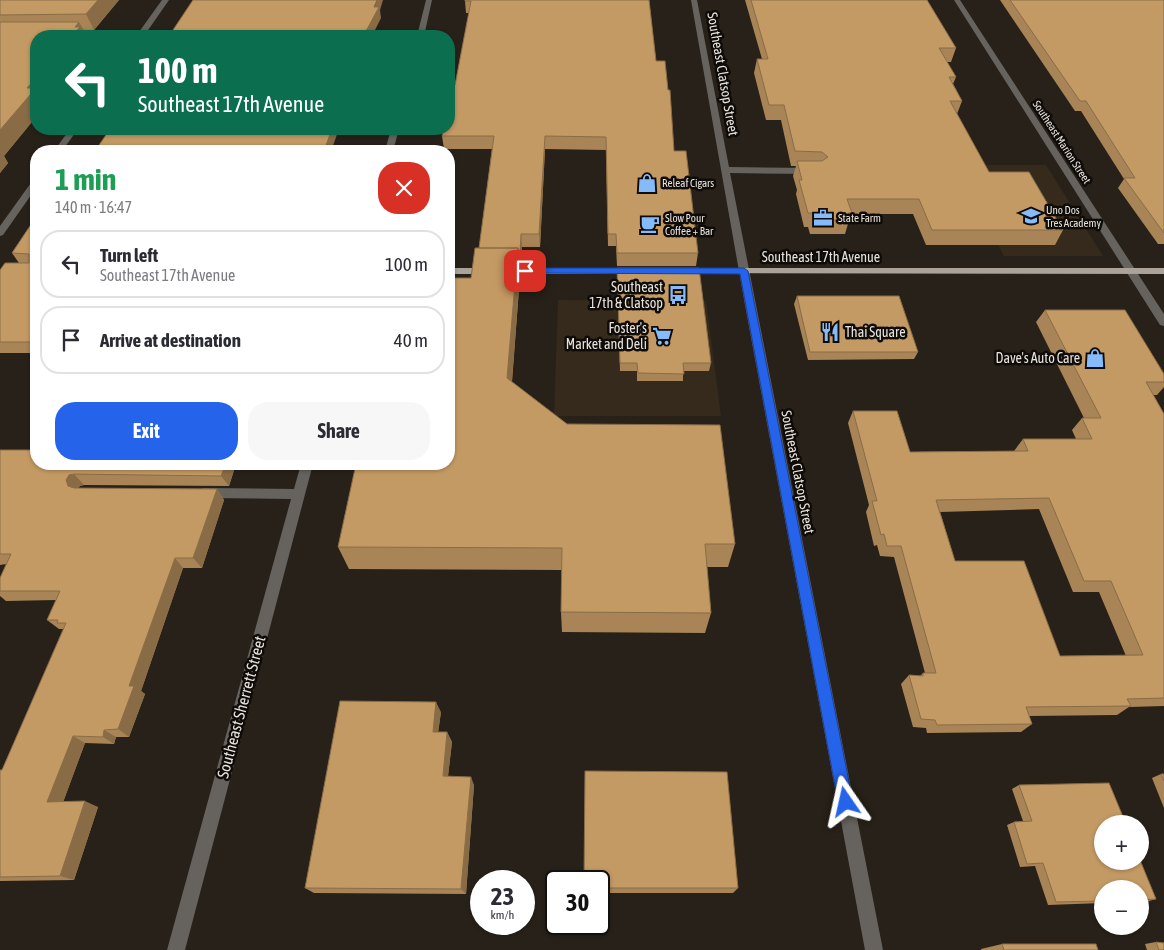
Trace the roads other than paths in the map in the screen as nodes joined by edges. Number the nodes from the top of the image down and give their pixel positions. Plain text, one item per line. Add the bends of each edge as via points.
1 (166, 0) edge
2 (429, 0) edge
3 (694, 0) edge
4 (957, 0) edge
5 (145, 30) edge
6 (422, 30) edge
7 (726, 170) junction
8 (818, 171) edge
9 (30, 190) edge
10 (0, 233) edge
11 (455, 271) edge
12 (649, 271) edge
13 (678, 271) edge
14 (744, 271) junction
15 (1132, 271) junction
16 (1164, 271) edge
17 (1164, 322) edge
18 (304, 470) edge
19 (191, 493) edge
20 (298, 494) junction
21 (176, 950) edge
22 (874, 950) edge

1 - 5 street
2 - 6 street
3 - 7 street, Southeast Clatsop Street
4 - 15 street, Southeast Marion Street
7 - 8 street
7 - 14 street, Southeast Clatsop Street
9 - 10 street
11 - 12 main road
13 - 14 main road, Southeast 17th Avenue
14 - 15 main road, Southeast 17th Avenue
14 - 22 street, Southeast Clatsop Street
15 - 16 main road, Southeast 17th Avenue
15 - 17 street, Southeast Marion Street
18 - 20 street, Southeast Sherrett Street
19 - 20 street
20 - 21 street, Southeast Sherrett Street

